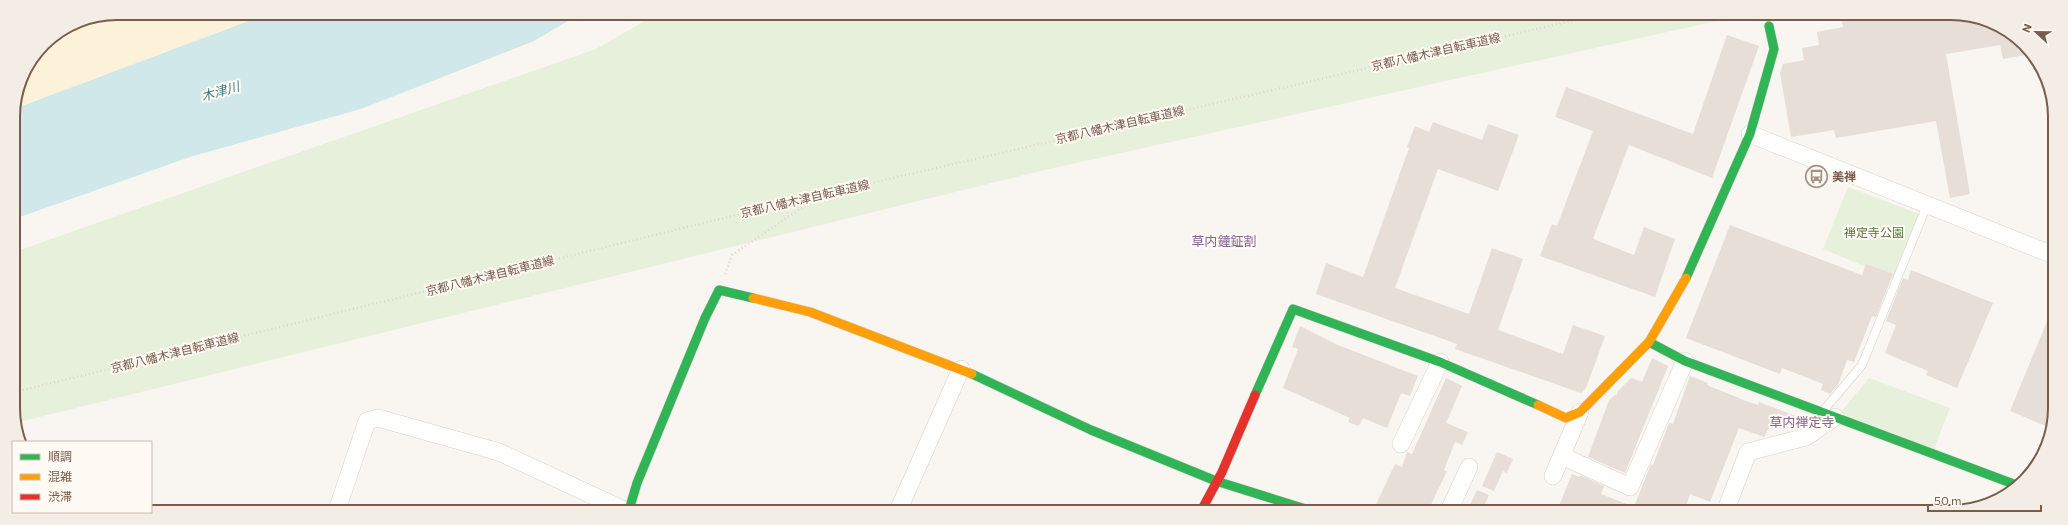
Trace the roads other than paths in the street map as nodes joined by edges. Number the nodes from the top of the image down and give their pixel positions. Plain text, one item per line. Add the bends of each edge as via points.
1 (1769, 26) dead end
2 (1750, 134) junction
3 (1927, 205) junction
4 (2048, 253) edge
5 (1649, 342) junction
6 (1685, 361) junction
7 (1440, 362) junction
8 (961, 369) junction
9 (1580, 412) junction
10 (1828, 414) junction
11 (1401, 444) dead end
12 (1562, 456) junction
13 (1469, 467) dead end
14 (1553, 476) dead end
15 (1216, 481) junction
16 (2012, 483) edge
17 (339, 505) edge
18 (613, 505) edge
19 (630, 505) edge
20 (901, 505) edge
21 (1204, 505) edge
22 (1293, 505) edge
23 (1452, 505) edge
24 (1728, 505) edge

1 - 2 street via 1774,49
2 - 3 street
2 - 5 street via 1691,270
3 - 4 street
3 - 10 lane via 1862,365
5 - 6 street
5 - 9 street
6 - 10 street
6 - 12 street via 1630,487
7 - 9 street via 1566,418
7 - 11 street
7 - 15 street via 1293,309
8 - 15 street via 1091,430
8 - 19 street via 810,312 720,290 637,483
8 - 20 street
9 - 12 street
10 - 16 street
10 - 24 street via 1806,437 1748,452
12 - 14 street
13 - 23 street
15 - 21 street
15 - 22 street
17 - 18 street via 367,421 378,418 499,452

